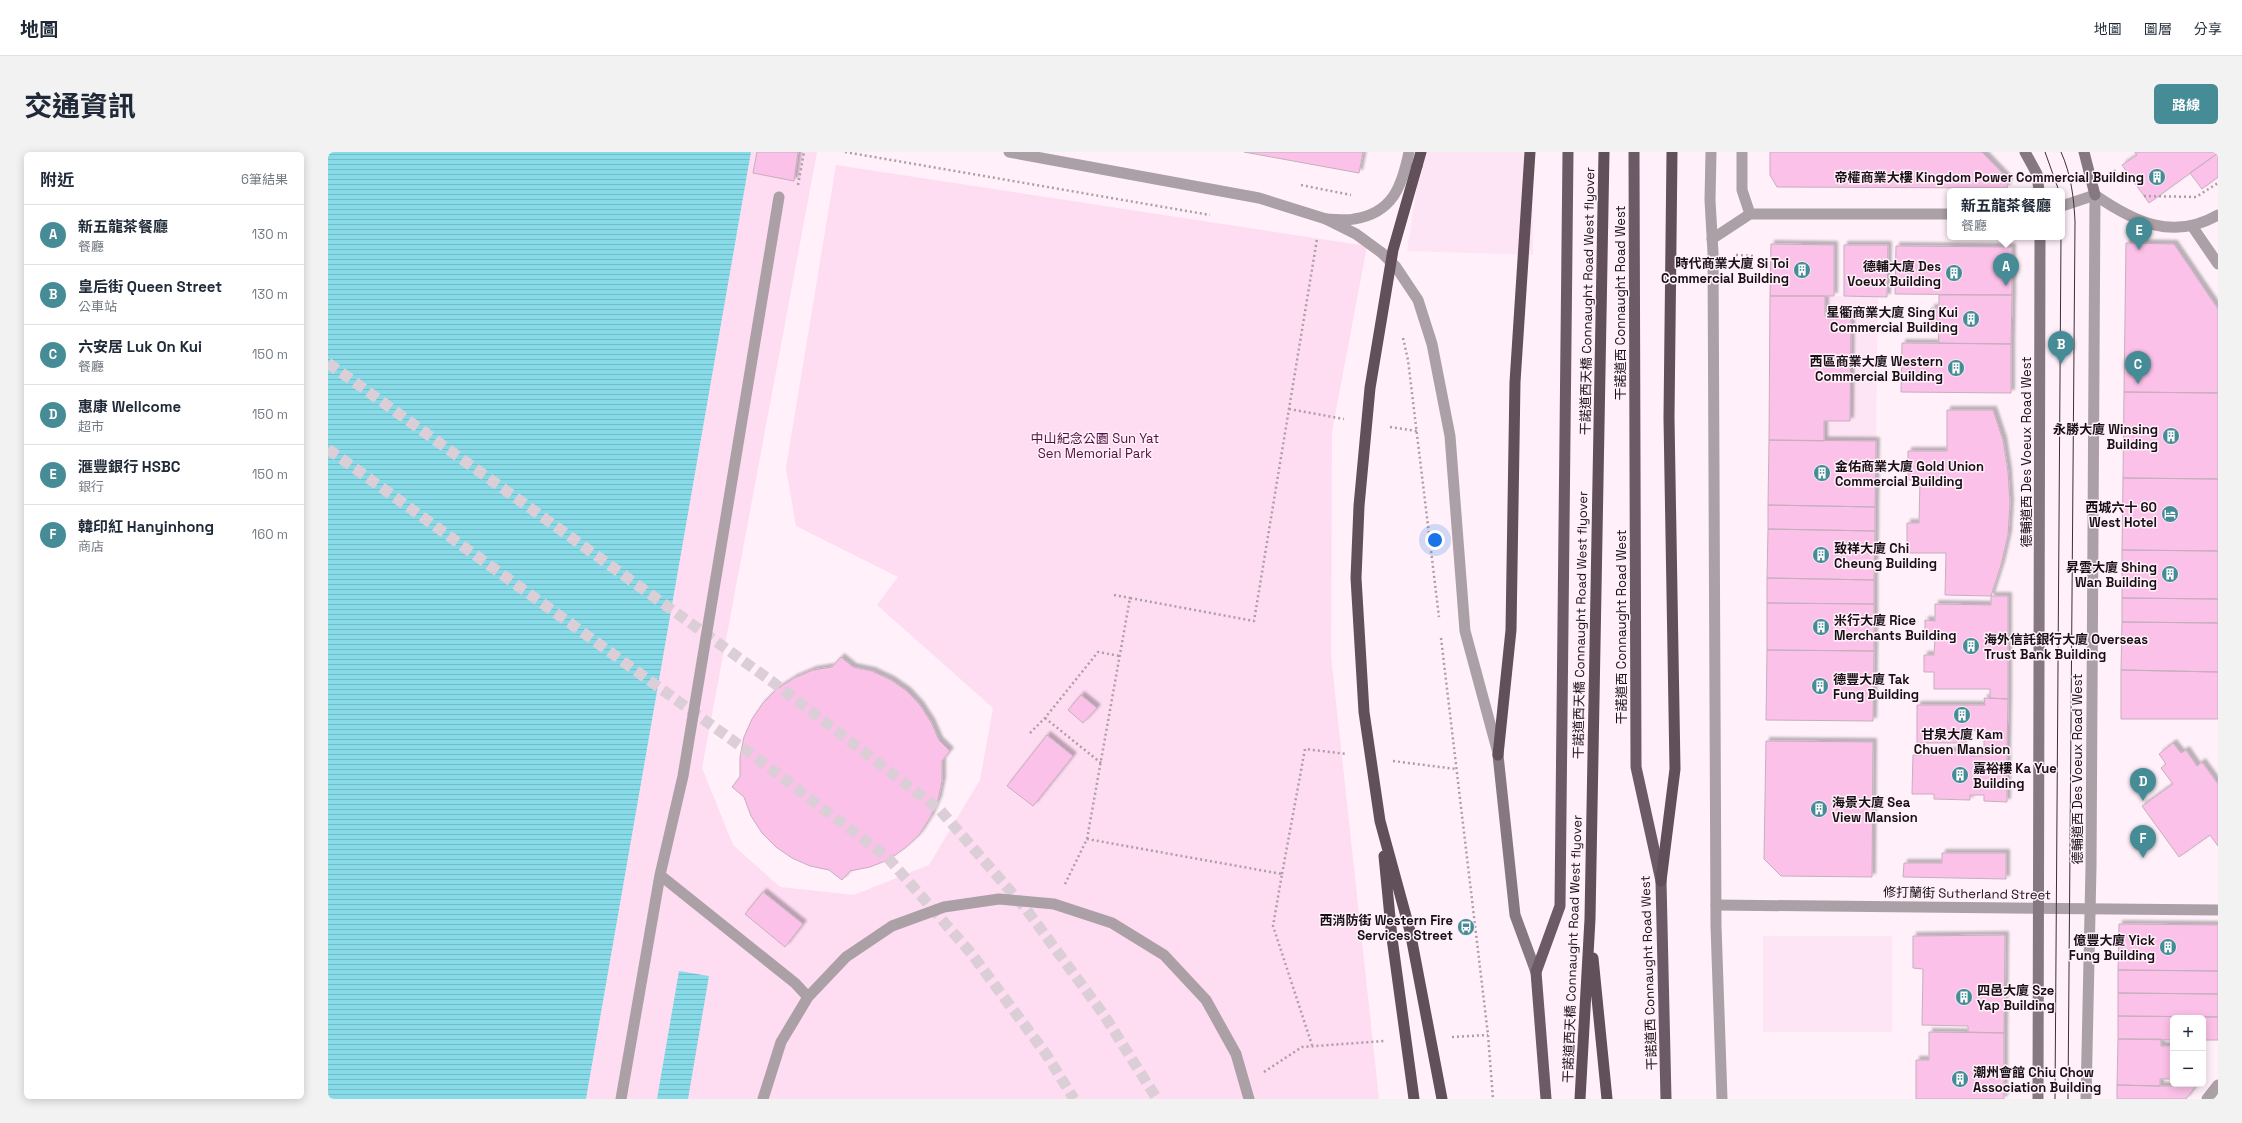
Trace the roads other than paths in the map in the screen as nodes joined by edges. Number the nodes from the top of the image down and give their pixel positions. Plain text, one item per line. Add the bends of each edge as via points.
1 (1009, 152) edge
2 (1409, 152) edge
3 (1421, 152) edge
4 (1530, 152) edge
5 (1568, 152) edge
6 (1604, 152) edge
7 (1634, 152) edge
8 (1672, 152) edge
9 (1710, 152) edge
10 (1742, 152) edge
11 (2025, 152) edge
12 (2084, 152) edge
13 (2039, 188) edge
14 (2095, 195) junction
15 (778, 197) road end
16 (2065, 205) edge
17 (1750, 214) junction
18 (1947, 214) edge
19 (2218, 215) edge
20 (1326, 219) junction
21 (2192, 226) junction
22 (1712, 239) junction
23 (2040, 240) edge
24 (2218, 264) edge
25 (1498, 755) junction
26 (1380, 821) junction
27 (660, 875) junction
28 (1661, 881) junction
29 (1716, 905) junction
30 (2038, 908) junction
31 (2089, 908) junction
32 (2218, 910) edge
33 (1590, 919) junction
34 (1536, 972) junction
35 (808, 997) junction
36 (2217, 1088) edge
37 (621, 1099) edge
38 (763, 1099) edge
39 (1249, 1099) edge
40 (1414, 1099) edge
41 (1442, 1099) edge
42 (1546, 1099) edge
43 (1580, 1099) edge
44 (1607, 1099) edge
45 (1666, 1099) edge
46 (1722, 1099) edge
47 (2038, 1099) edge
48 (2086, 1099) edge
49 (2207, 1099) edge

1 - 20 street via 1259,198
2 - 20 street via 1404,179 1394,198 1376,212 1354,219
3 - 26 highway, bridge via 1393,250 1370,388 1359,506 1356,578 1364,712
4 - 25 highway via 1520,274 1513,436 1511,630
5 - 34 main road via 1560,906
6 - 33 highway, 干諾道西天橋 Connaught Road West flyover
7 - 28 main road, 干諾道西 Connaught Road West via 1636,767
8 - 28 highway via 1668,418 1675,769
9 - 22 street
10 - 17 street via 1742,190
11 - 13 main road via 2037,174
12 - 14 main road, 德輔道西 Des Voeux Road West
14 - 16 street
14 - 21 street via 2126,216 2147,224
14 - 31 street, 德輔道西 Des Voeux Road West
15 - 27 street via 683,776
17 - 18 street
17 - 22 street
19 - 21 street
20 - 25 street via 1356,234 1382,253 1396,267 1418,300 1432,344 1450,436 1465,631
21 - 24 street
22 - 29 street
23 - 30 main road, 德輔道西 Des Voeux Road West
25 - 34 main road via 1515,915
26 - 40 highway, bridge via 1392,938
26 - 41 highway, bridge via 1410,931
27 - 35 street via 795,983
27 - 37 street
28 - 45 main road, 干諾道西 Connaught Road West
29 - 30 street, 修打蘭街 Sutherland Street
29 - 46 street
30 - 31 street, 修打蘭街 Sutherland Street
30 - 47 main road, 德輔道西 Des Voeux Road West
31 - 32 street, 修打蘭街 Sutherland Street
31 - 48 street, 德輔道西 Des Voeux Road West
33 - 43 highway, 干諾道西天橋 Connaught Road West flyover
33 - 44 highway
34 - 42 main road
35 - 38 street via 781,1042
35 - 39 street via 846,957 892,926 944,906 999,899 1054,904 1112,923 1164,956 1206,1000 1236,1054
36 - 49 street

